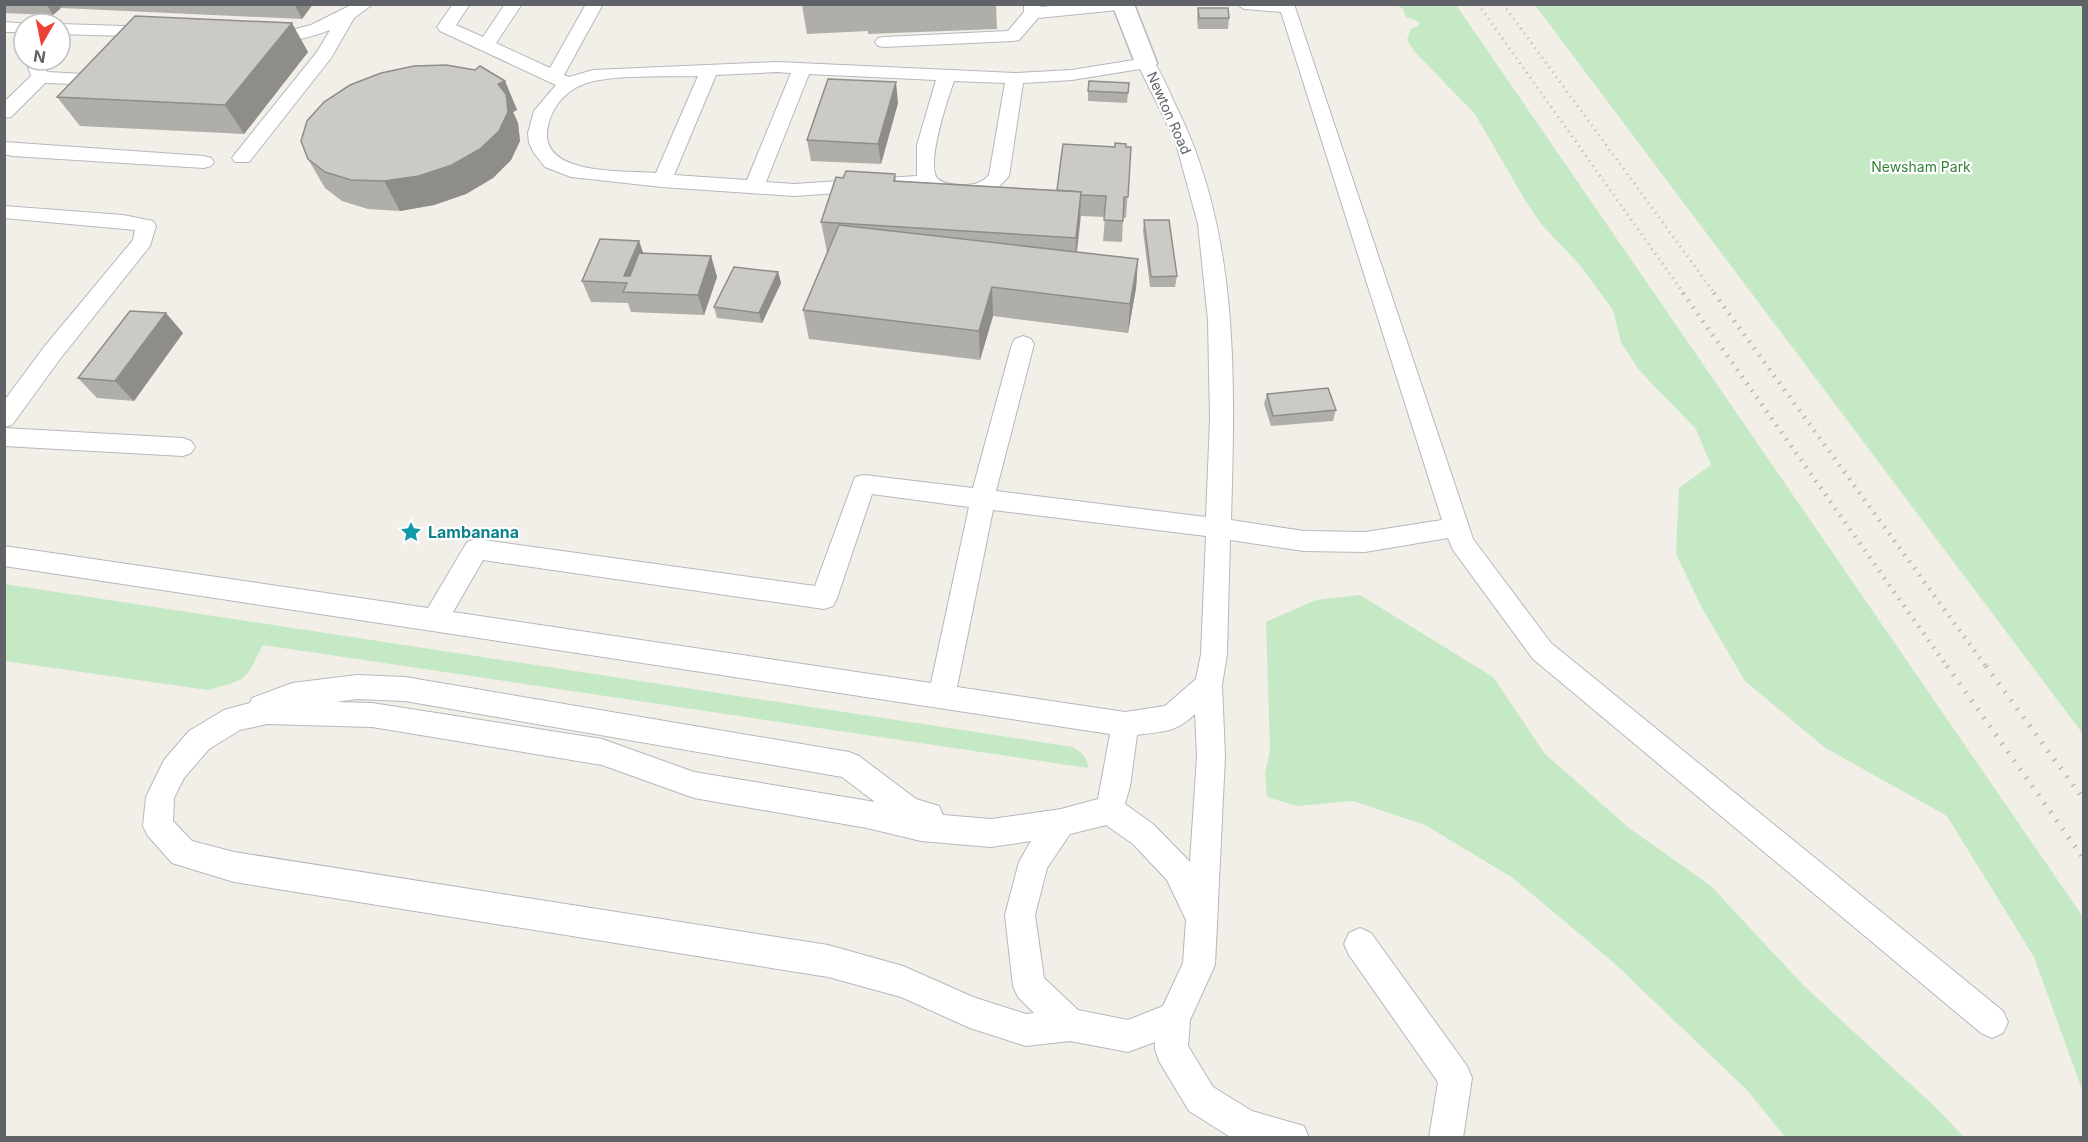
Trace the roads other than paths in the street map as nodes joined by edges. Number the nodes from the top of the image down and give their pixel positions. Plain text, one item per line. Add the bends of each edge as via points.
1 (365, 4) edge
2 (462, 4) edge
3 (514, 4) edge
4 (595, 4) edge
5 (1244, 4) edge
6 (1125, 5) edge
7 (1033, 9) edge
8 (346, 18) junction
9 (72, 29) edge
10 (176, 33) edge
11 (246, 36) edge
12 (884, 42) dead end
13 (486, 45) junction
14 (1146, 63) junction
15 (710, 69) junction
16 (801, 69) junction
17 (34, 72) edge
18 (59, 72) edge
19 (946, 76) junction
20 (1015, 78) junction
21 (104, 80) edge
22 (561, 80) junction
23 (4, 113) edge
24 (4, 148) edge
25 (243, 158) dead end
26 (204, 162) dead end
27 (662, 181) junction
28 (929, 181) junction
29 (754, 187) junction
30 (4, 212) edge
31 (1023, 344) dead end
32 (4, 419) edge
33 (4, 437) edge
34 (183, 447) dead end
35 (984, 499) junction
36 (1457, 527) junction
37 (1218, 528) junction
38 (4, 556) edge
39 (435, 621) junction
40 (1209, 685) junction
41 (941, 698) junction
42 (234, 719) junction
43 (1125, 724) junction
44 (1109, 810) junction
45 (1061, 824) junction
46 (991, 833) junction
47 (1202, 921) junction
48 (1360, 944) dead end
49 (1173, 1018) junction
50 (1992, 1022) dead end
51 (1070, 1025) junction
52 (1292, 1137) edge
53 (1446, 1137) edge

1 - 8 lane
2 - 13 lane via 446,27
3 - 13 lane
4 - 22 lane
5 - 36 lane via 1288,8
6 - 7 lane
6 - 14 street, Newton Road
7 - 12 lane via 1013,36
8 - 11 lane via 316,31
8 - 25 lane via 325,54
9 - 10 lane
13 - 22 lane
14 - 20 lane via 1072,75
14 - 37 lane, Newton Road via 1184,140 1208,224 1219,320 1222,419
15 - 16 lane
15 - 22 lane
15 - 27 lane
16 - 19 lane
16 - 29 lane
17 - 23 lane
18 - 21 lane
19 - 20 lane
19 - 28 lane via 925,156 924,171
20 - 28 lane via 995,183 971,192 939,188
22 - 27 lane via 536,130 539,147 553,164 578,172
24 - 26 lane
27 - 29 lane
28 - 29 lane via 795,189
30 - 32 lane via 146,226 143,241
31 - 35 lane
33 - 34 lane
35 - 37 lane
35 - 39 lane via 864,484 824,598 476,549
35 - 41 lane
36 - 37 lane via 1365,542 1304,541
36 - 50 lane via 1462,543 1542,651
37 - 40 lane, Newton Road via 1214,654
38 - 39 lane
39 - 41 lane
40 - 43 lane via 1172,718
40 - 47 lane, Newton Road via 1211,756
41 - 43 lane
42 - 46 lane via 267,712 372,715 602,752 694,785 921,827
42 - 46 lane via 292,695 357,687 405,689 849,765 909,811
42 - 51 lane via 199,740 174,769 159,797 158,826 183,852 234,867 828,961 903,982 970,1012 1026,1030
43 - 44 lane
44 - 45 lane
44 - 47 lane via 1143,834 1178,870
45 - 46 lane
45 - 51 lane via 1034,862 1020,915 1029,986
47 - 49 lane via 1199,965
48 - 53 lane via 1455,1078
49 - 51 lane via 1128,1036
49 - 52 lane via 1172,1048 1200,1099 1245,1126

